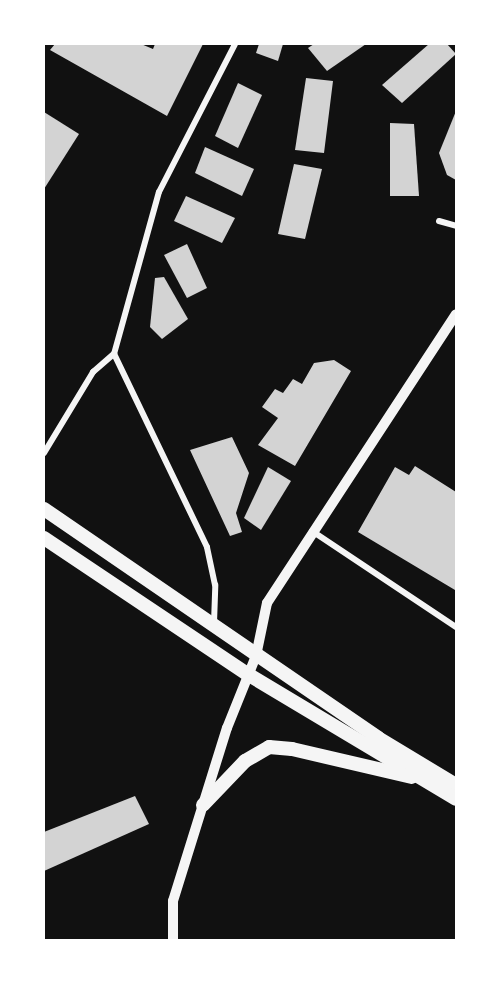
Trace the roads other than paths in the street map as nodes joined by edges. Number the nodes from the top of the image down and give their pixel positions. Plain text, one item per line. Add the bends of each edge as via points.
1 (235, 44) edge
2 (439, 221) dead end
3 (456, 226) edge
4 (456, 314) edge
5 (114, 354) junction
6 (44, 453) edge
7 (44, 509) edge
8 (312, 531) junction
9 (44, 538) edge
10 (213, 627) junction
11 (456, 627) edge
12 (256, 656) junction
13 (249, 675) junction
14 (428, 781) junction
15 (456, 785) edge
16 (456, 799) edge
17 (203, 805) junction
18 (173, 940) edge

1 - 5 street via 159,192
2 - 3 street
4 - 8 street
5 - 6 street via 93,372
5 - 10 street via 207,547 215,585
7 - 10 main road
8 - 11 street
8 - 12 street via 267,603
9 - 13 main road
10 - 12 main road
12 - 13 street
12 - 15 main road
13 - 14 main road
13 - 17 street
14 - 16 main road
14 - 17 main road via 270,747 245,761
17 - 18 street via 173,901

